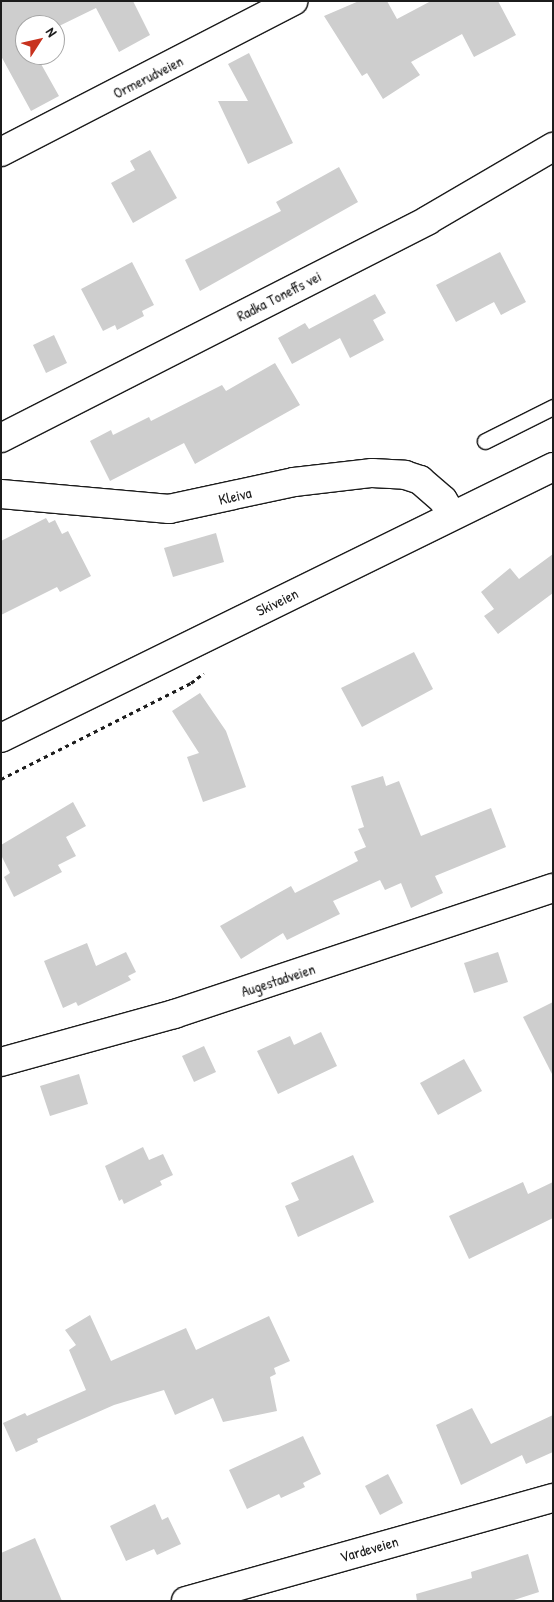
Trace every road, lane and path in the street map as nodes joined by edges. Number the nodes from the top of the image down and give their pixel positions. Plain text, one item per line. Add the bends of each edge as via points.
1 (293, 1) edge
2 (553, 146) edge
3 (1, 152) edge
4 (553, 407) edge
5 (1, 438) edge
6 (485, 441) dead end
7 (553, 467) edge
8 (1, 494) edge
9 (452, 516) junction
10 (1, 738) edge
11 (553, 888) edge
12 (1, 1062) edge
13 (553, 1498) edge
14 (186, 1601) edge

1 - 3 street, Ormerudveien
2 - 5 street, Radka Toneffs vei via 428,220
4 - 6 lane
7 - 9 street, Skiveien
8 - 9 street, Kleiva via 169,509 329,476 380,473 420,480 443,500
9 - 10 street, Skiveien
11 - 12 street, Augestadveien via 174,1014
13 - 14 street, Vardeveien

